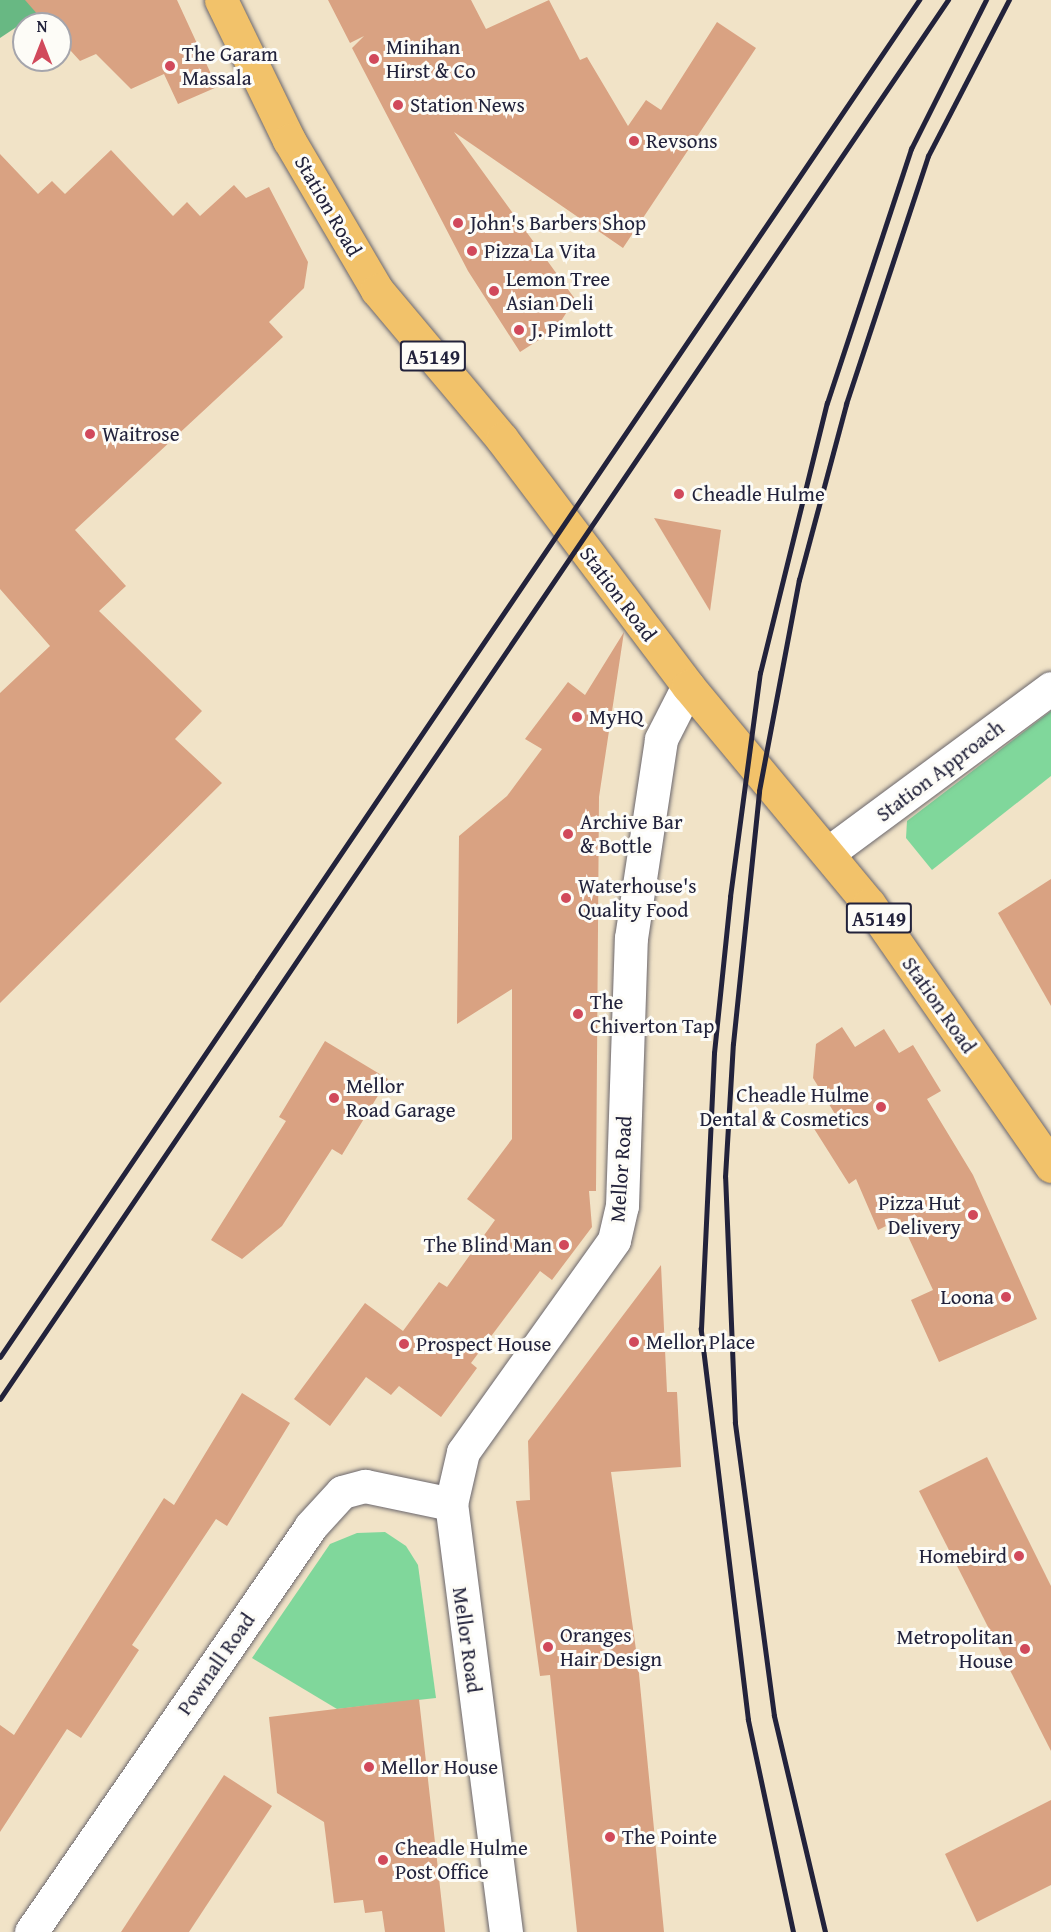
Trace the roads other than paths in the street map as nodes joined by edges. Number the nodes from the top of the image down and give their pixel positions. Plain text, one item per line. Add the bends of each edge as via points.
1 (221, 0) edge
2 (688, 686) junction
3 (1051, 688) edge
4 (828, 853) junction
5 (1051, 1166) edge
6 (451, 1504) junction
7 (31, 1932) edge
8 (506, 1932) edge

1 - 2 main road, Station Road / A5149 via 289,140 377,290 501,438
2 - 4 main road, Station Road / A5149
2 - 6 street, Mellor Road via 661,739 631,938 622,1206 614,1240 463,1452
3 - 4 street, Station Approach
4 - 5 main road, Station Road / A5149 via 869,904
6 - 7 street, Pownall Road via 364,1486 342,1492 310,1527
6 - 8 street, Mellor Road

